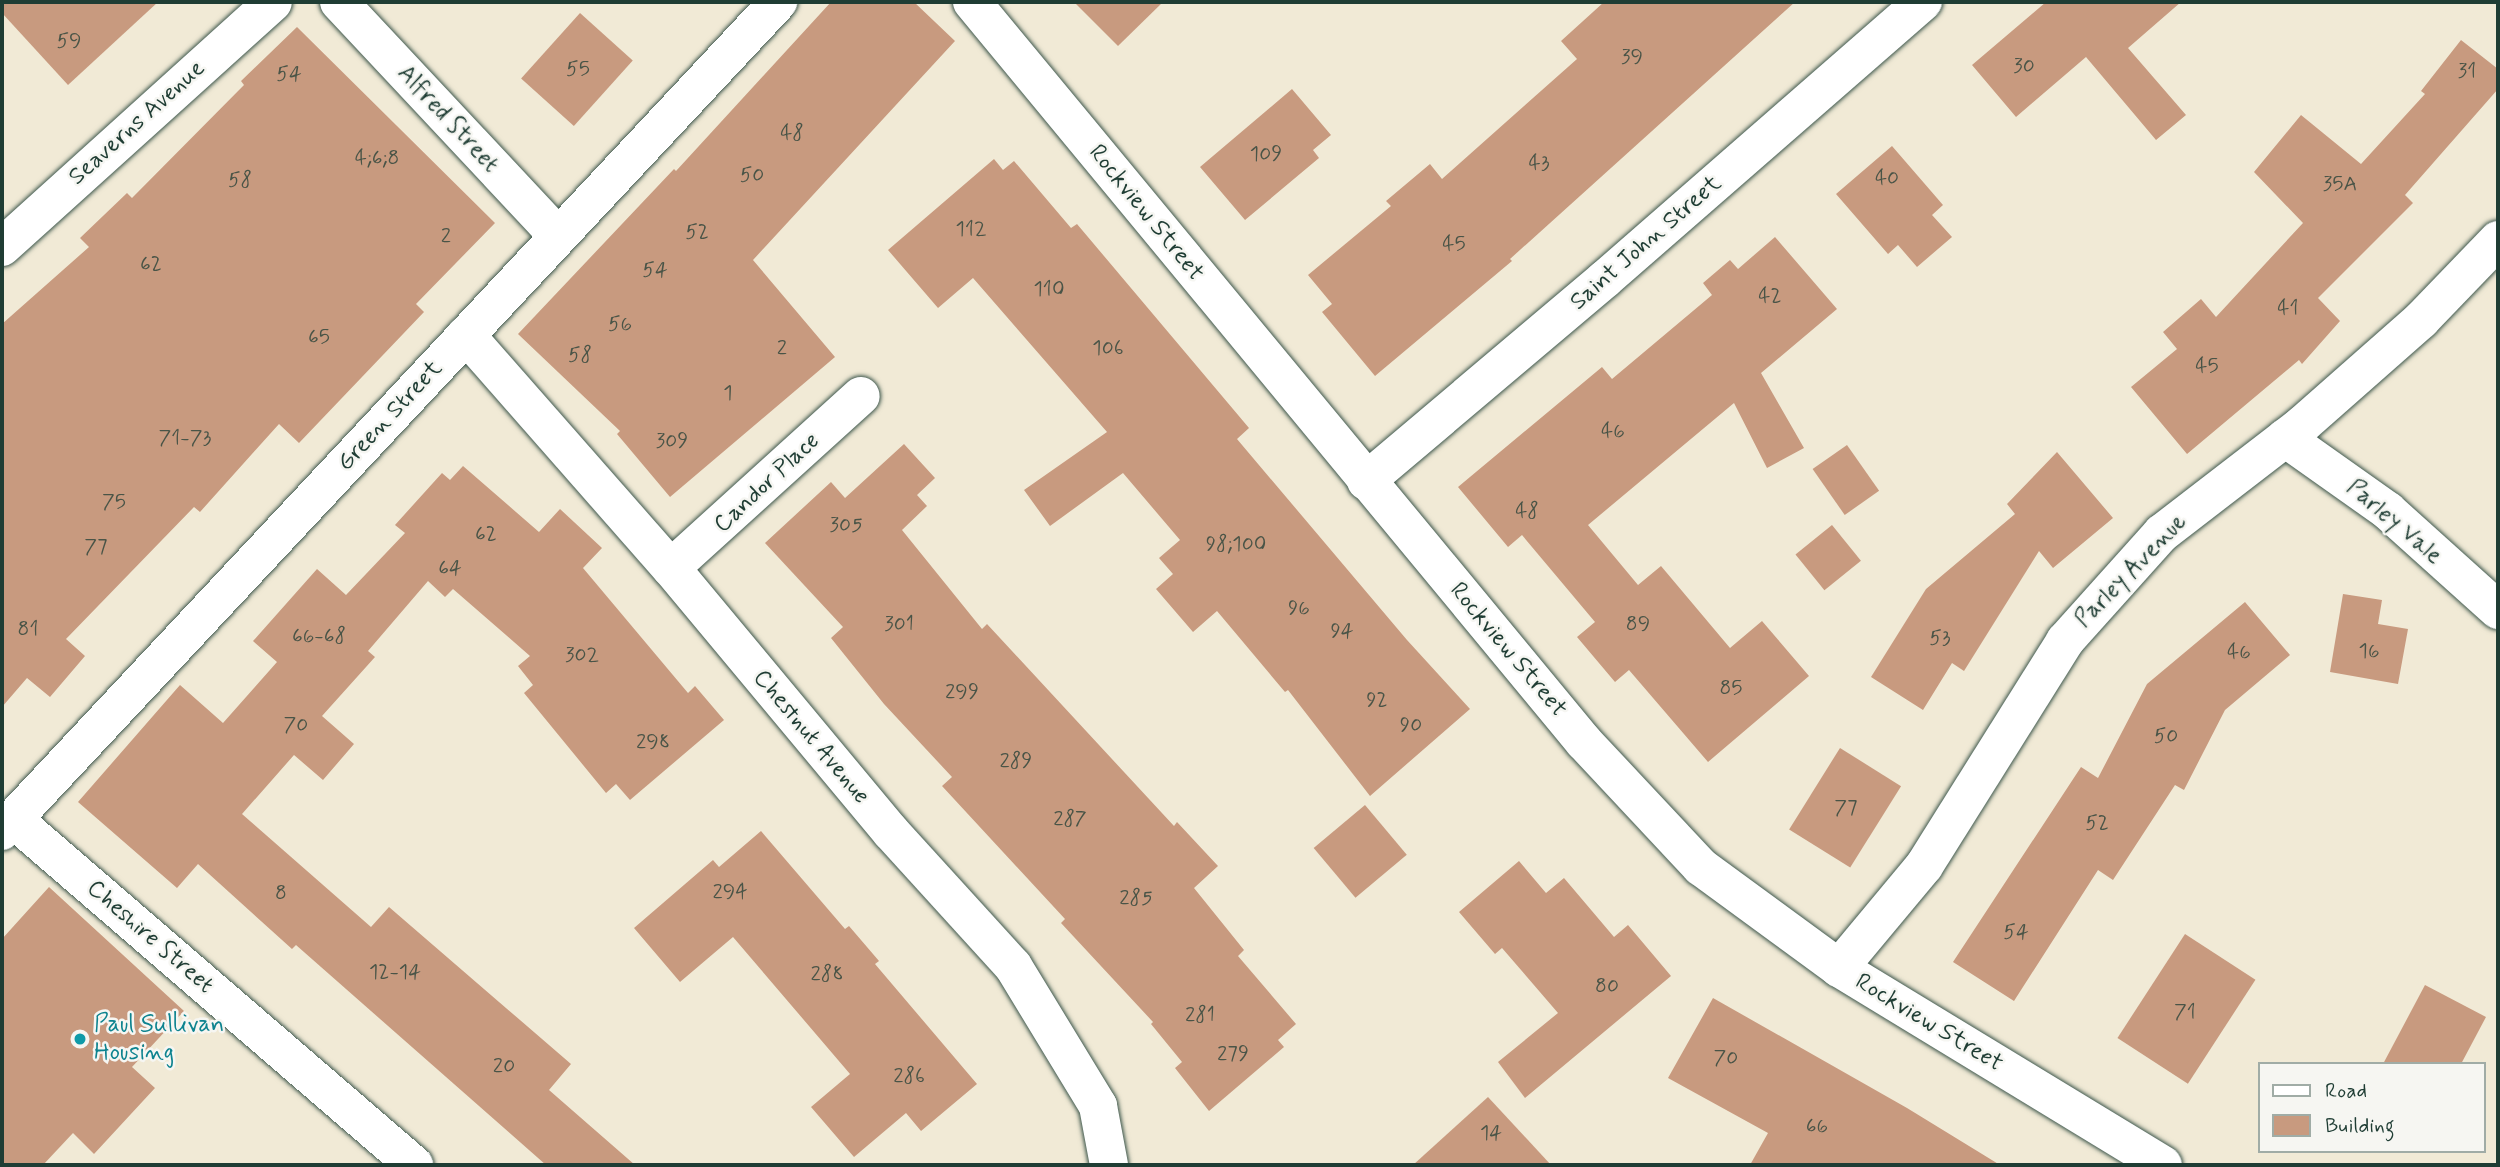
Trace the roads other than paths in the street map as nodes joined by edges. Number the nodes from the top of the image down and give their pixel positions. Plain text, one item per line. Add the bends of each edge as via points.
1 (274, 2) edge
2 (338, 2) edge
3 (778, 2) edge
4 (972, 2) edge
5 (1923, 2) edge
6 (558, 236) junction
7 (2498, 240) edge
8 (2, 247) edge
9 (466, 335) junction
10 (861, 396) dead end
11 (2285, 438) junction
12 (1366, 481) junction
13 (671, 568) junction
14 (2498, 610) edge
15 (8, 825) edge
16 (1839, 968) junction
17 (414, 1165) edge
18 (1110, 1165) edge
19 (2163, 1165) edge

1 - 8 street, Seaverns Avenue
2 - 6 street, Alfred Street
3 - 6 street, Green Street
4 - 12 street, Rockview Street
5 - 12 street, Saint John Street
6 - 9 street, Green Street
7 - 11 street, Parley Avenue via 2421,320
9 - 13 street, Chestnut Avenue
9 - 15 street, Green Street
10 - 13 street, Candor Place
11 - 14 street, Parley Vale via 2388,511
11 - 16 street, Parley Avenue via 2162,533 2065,640 1924,866
12 - 16 street, Rockview Street via 1584,742 1700,867
13 - 18 street, Chestnut Avenue via 891,832 1013,966 1098,1106
15 - 17 street, Cheshire Street
16 - 19 street, Rockview Street

